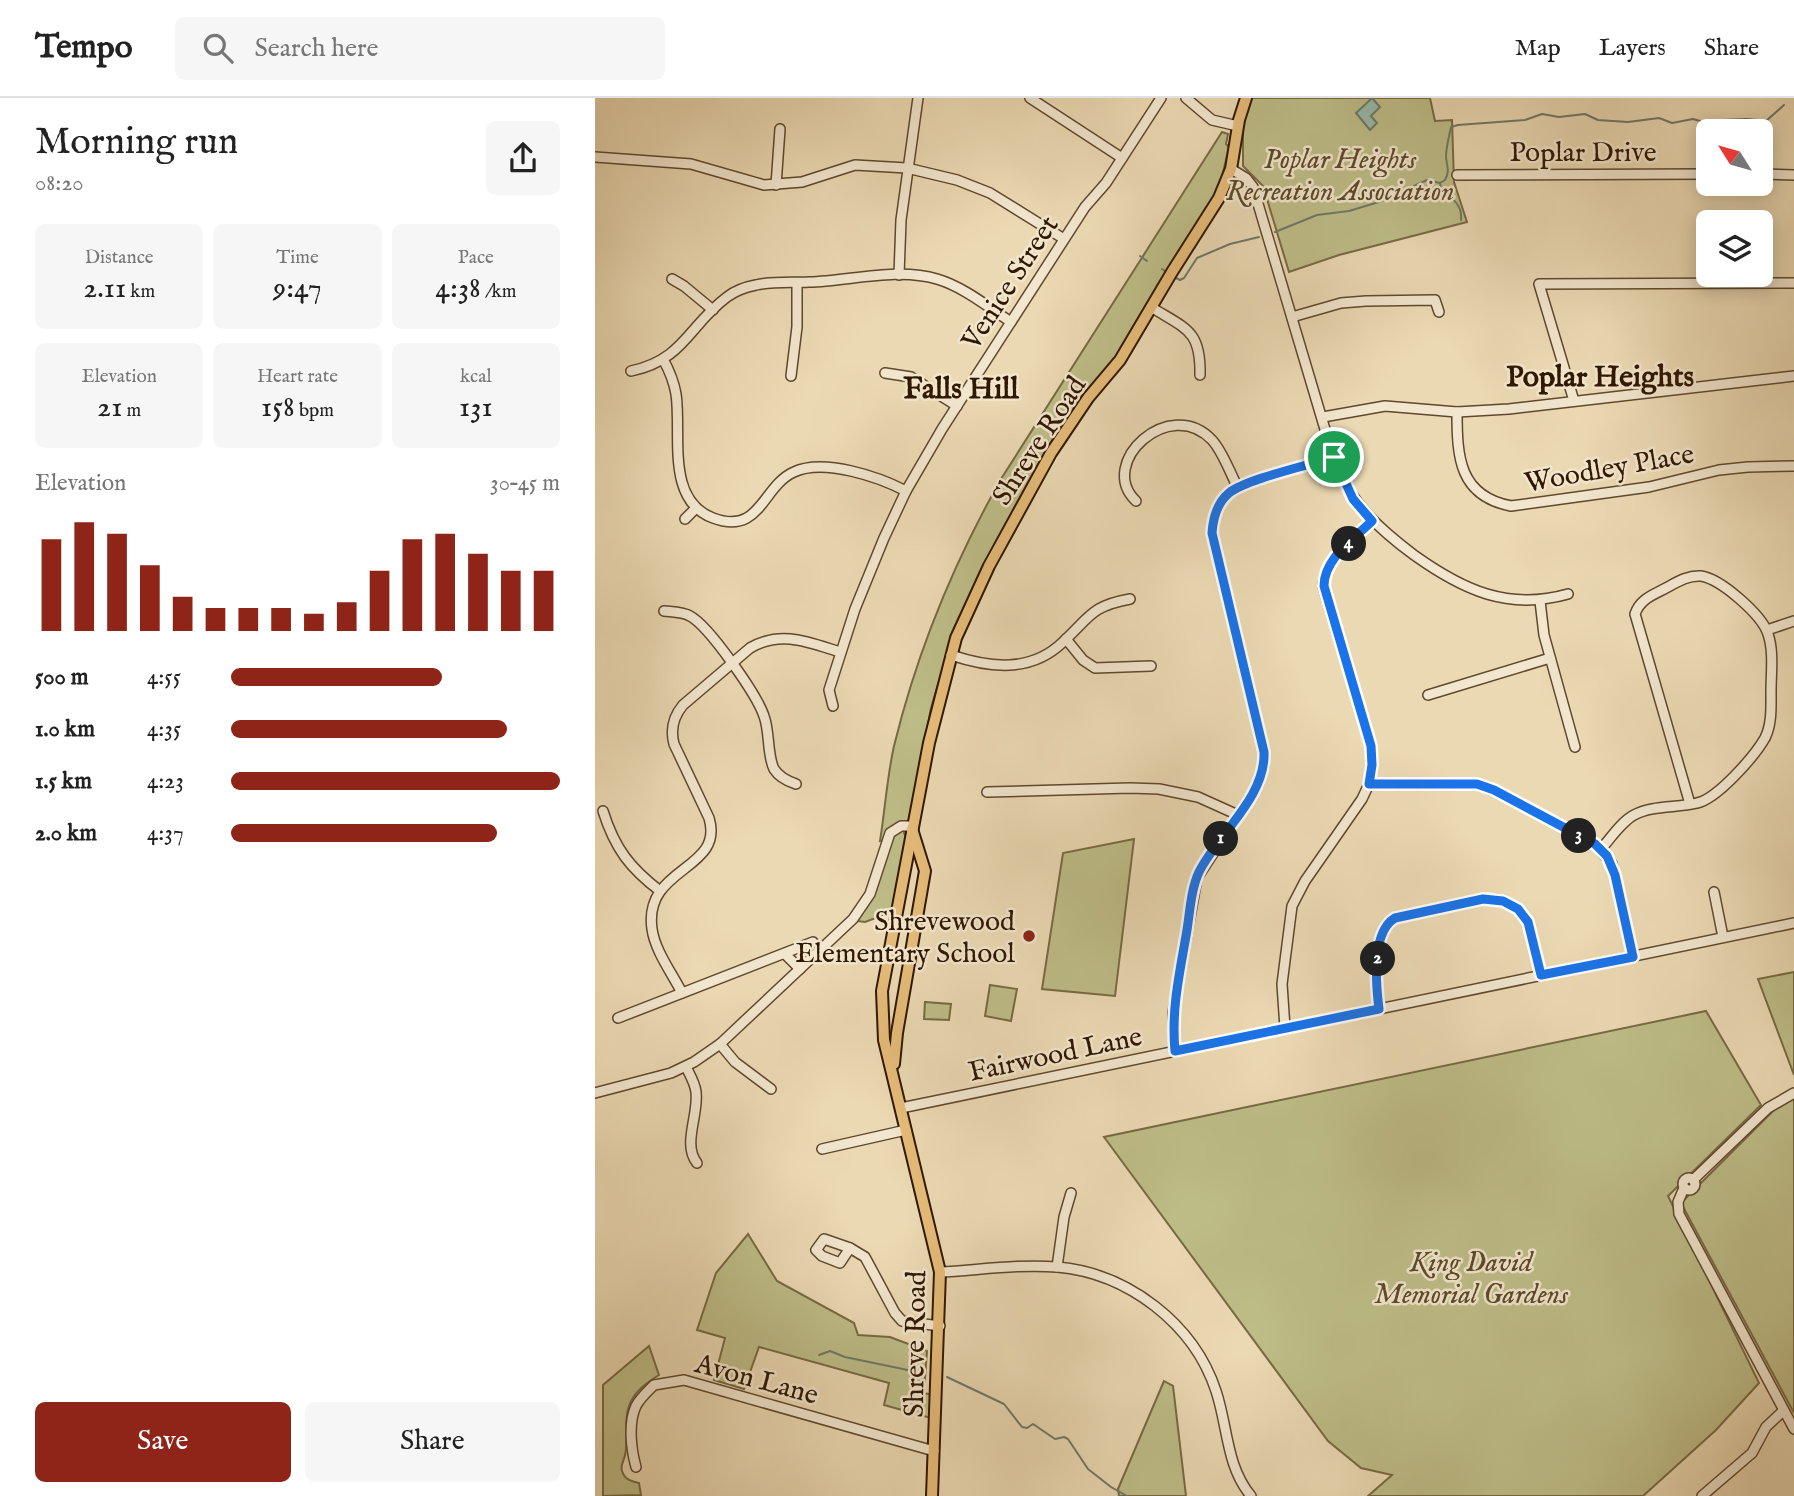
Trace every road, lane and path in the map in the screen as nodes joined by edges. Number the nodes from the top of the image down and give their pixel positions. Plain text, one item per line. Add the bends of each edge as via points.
1 (918, 98) edge
2 (1030, 98) edge
3 (1161, 98) edge
4 (1186, 98) edge
5 (1246, 98) edge
6 (1238, 126) junction
7 (780, 129) dead end
8 (595, 158) edge
9 (1122, 158) junction
10 (907, 168) junction
11 (1231, 169) junction
12 (1696, 174) edge
13 (1773, 174) edge
14 (1794, 174) edge
15 (1457, 175) dead end
16 (776, 185) junction
17 (1064, 239) junction
18 (899, 275) junction
19 (672, 279) dead end
20 (797, 283) junction
21 (1794, 283) edge
22 (1151, 307) junction
23 (713, 310) junction
24 (1439, 312) dead end
25 (1292, 317) junction
26 (1011, 322) junction
27 (663, 359) junction
28 (631, 371) dead end
29 (885, 373) dead end
30 (1200, 375) dead end
31 (791, 376) dead end
32 (1794, 376) edge
33 (1574, 401) junction
34 (957, 406) junction
35 (1457, 412) junction
36 (1322, 417) junction
37 (1334, 457) junction
38 (1794, 466) edge
39 (1238, 488) junction
40 (907, 491) junction
41 (1136, 501) dead end
42 (696, 508) junction
43 (685, 519) dead end
44 (1372, 521) junction
45 (1568, 594) dead end
46 (1130, 599) dead end
47 (1540, 601) junction
48 (664, 611) dead end
49 (1794, 621) edge
50 (1767, 630) junction
51 (1066, 639) junction
52 (840, 652) junction
53 (951, 655) junction
54 (1550, 658) junction
55 (732, 663) junction
56 (1151, 666) dead end
57 (1428, 695) dead end
58 (833, 706) dead end
59 (1575, 747) dead end
60 (796, 784) dead end
61 (1369, 784) junction
62 (987, 792) dead end
63 (1690, 804) junction
64 (603, 811) dead end
65 (1238, 816) junction
66 (912, 826) junction
67 (1601, 849) junction
68 (907, 852) junction
69 (921, 855) junction
70 (660, 891) junction
71 (1714, 892) dead end
72 (1794, 923) edge
73 (1723, 937) junction
74 (813, 942) dead end
75 (785, 954) junction
76 (1633, 957) junction
77 (800, 969) junction
78 (1541, 975) junction
79 (682, 993) junction
80 (1379, 1009) junction
81 (618, 1018) dead end
82 (1286, 1028) junction
83 (720, 1044) junction
84 (1175, 1051) junction
85 (686, 1067) junction
86 (893, 1073) junction
87 (771, 1089) dead end
88 (595, 1093) edge
89 (1794, 1093) edge
90 (901, 1108) junction
91 (906, 1130) junction
92 (822, 1149) dead end
93 (697, 1163) dead end
94 (1071, 1193) dead end
95 (850, 1248) dead end
96 (1057, 1267) junction
97 (940, 1272) junction
98 (940, 1326) junction
99 (1783, 1411) junction
100 (1794, 1429) edge
101 (935, 1451) junction
102 (636, 1467) dead end
103 (932, 1496) edge
104 (1251, 1496) edge
105 (1702, 1496) edge

1 - 10 street
2 - 9 street
3 - 9 street, Venice Street
4 - 6 street via 1212,120
5 - 6 main road, Shreve Road
6 - 11 main road, Shreve Road
7 - 16 street
8 - 16 street via 691,164
9 - 17 street, Venice Street
10 - 16 street via 855,165
10 - 17 street via 990,193
10 - 18 street
11 - 22 main road, Shreve Road via 1214,208
11 - 25 street via 1253,187
12 - 15 street, Poplar Drive
13 - 14 street
17 - 26 street, Venice Street
18 - 20 street
18 - 26 street via 951,285
19 - 23 street
20 - 23 street via 743,288
20 - 31 street
21 - 33 street via 1539,284
22 - 30 street via 1196,340
22 - 53 main road, Shreve Road via 1120,360 1065,432 1008,528
23 - 27 street
24 - 25 street via 1435,300 1366,300
25 - 36 street
26 - 34 street, Venice Street
27 - 28 street
27 - 42 street via 676,396 682,485
29 - 34 street via 911,377
32 - 33 street
33 - 35 street
34 - 40 street, Venice Street
35 - 36 street via 1385,407
35 - 38 street, Woodley Place via 1457,449 1467,478 1484,497 1511,506 1649,487 1719,470
36 - 37 street
37 - 39 street
37 - 44 street via 1353,499
39 - 41 street via 1211,439 1188,425 1171,425 1145,437 1131,456 1125,482
39 - 65 street via 1221,502 1212,533 1264,756 1260,780
40 - 42 street via 859,471 810,468 788,475 757,512 744,520 722,521
40 - 52 street, Venice Street via 869,572
42 - 43 street
44 - 47 street via 1429,566 1465,587 1498,598
44 - 61 street via 1334,558 1324,586 1371,746
45 - 47 street
46 - 51 street via 1096,609
47 - 54 street
48 - 55 street via 694,619
49 - 50 street
50 - 63 street via 1772,650 1770,722 1765,738 1718,793
50 - 63 street via 1751,610 1701,576 1685,578 1656,593 1636,610
51 - 53 street via 1044,656 1004,666
51 - 56 street via 1095,668
52 - 55 street via 798,639 777,638 759,643
52 - 58 street, Venice Street via 829,690
53 - 66 main road, Shreve Road
54 - 57 street
54 - 59 street
55 - 60 street via 764,716 774,769
55 - 70 street via 684,705 673,723 674,744 709,818 711,837 703,855
61 - 67 street via 1477,784
61 - 82 street via 1296,895 1282,984
62 - 65 street via 1159,789 1198,797
63 - 67 street via 1633,815
64 - 70 street via 625,859
65 - 84 street via 1195,884 1173,1013
66 - 68 main road, Shreve Road
66 - 69 main road, Shreve Road
66 - 77 street via 890,833 870,894 859,912
67 - 76 street via 1612,864
68 - 69 main road
68 - 86 main road, Shreve Road via 882,991 883,1032
69 - 86 main road, Shreve Road via 925,872
70 - 79 street via 652,928
71 - 73 street
72 - 73 street, Fairwood Lane
73 - 76 street, Fairwood Lane
74 - 75 street
75 - 77 street
75 - 79 street
76 - 78 street, Fairwood Lane
77 - 83 street
78 - 80 street, Fairwood Lane
78 - 80 street via 1531,929 1518,909 1496,899 1470,902 1387,923 1381,933 1376,975
79 - 81 street
80 - 82 street, Fairwood Lane
82 - 84 street, Fairwood Lane
83 - 85 street
83 - 87 street via 735,1062
84 - 90 street, Fairwood Lane
85 - 88 street
85 - 93 street via 697,1095 690,1146
86 - 90 main road, Shreve Road
89 - 99 street via 1768,1108 1693,1180 1685,1179 1678,1202 1679,1214
90 - 91 main road, Shreve Road
91 - 92 street
91 - 97 main road, Shreve Road
94 - 96 street
95 - 98 street via 865,1257 902,1321
96 - 97 street
96 - 104 street via 1127,1288 1188,1338 1212,1380 1234,1469
97 - 98 main road, Shreve Road
98 - 101 main road, Shreve Road
99 - 100 street
99 - 105 street via 1766,1427 1752,1453
101 - 102 street, Avon Lane via 677,1380 654,1385 635,1406 632,1449
101 - 103 main road, Shreve Road

